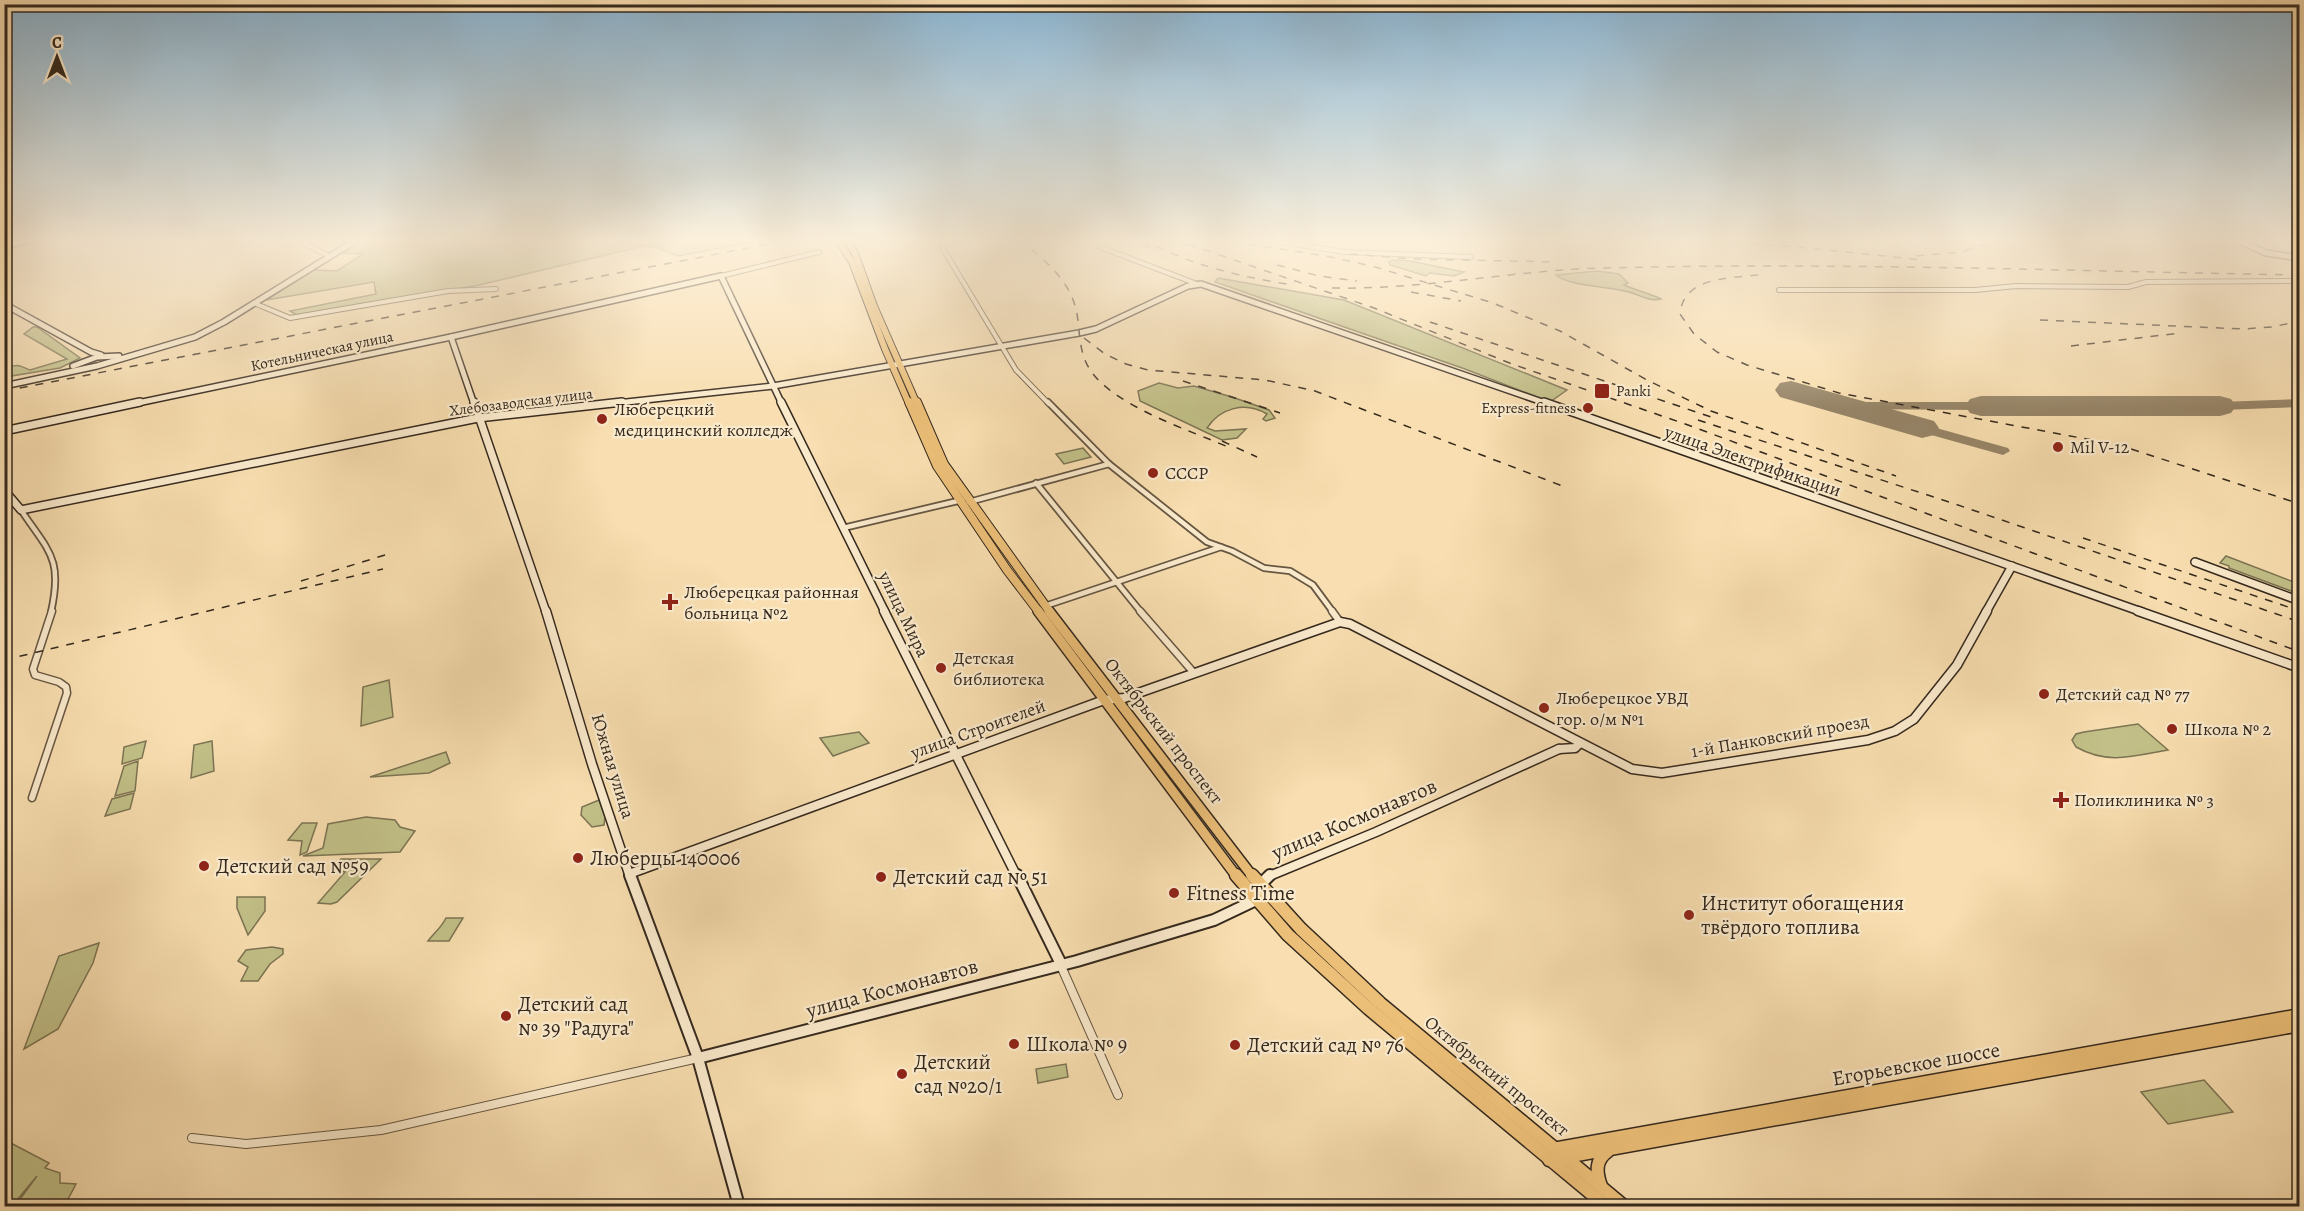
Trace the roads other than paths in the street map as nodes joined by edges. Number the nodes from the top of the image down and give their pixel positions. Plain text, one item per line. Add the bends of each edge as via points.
1 (266, 296) edge
2 (422, 296) edge
3 (636, 296) edge
4 (729, 296) edge
5 (866, 296) edge
6 (870, 296) edge
7 (970, 296) edge
8 (1171, 296) edge
9 (1235, 296) edge
10 (254, 303) junction
11 (4, 304) edge
12 (452, 338) junction
13 (1001, 348) junction
14 (90, 352) junction
15 (136, 354) junction
16 (105, 356) junction
17 (84, 362) junction
18 (104, 363) junction
19 (897, 366) junction
20 (90, 367) junction
21 (4, 385) edge
22 (773, 386) junction
23 (478, 418) junction
24 (4, 430) edge
25 (1109, 464) junction
26 (1036, 483) junction
27 (4, 490) edge
28 (964, 501) junction
29 (21, 510) junction
30 (843, 528) junction
31 (1221, 547) junction
32 (2195, 562) dead end
33 (2012, 566) junction
34 (1116, 583) junction
35 (2300, 601) edge
36 (1045, 606) junction
37 (1340, 622) junction
38 (2300, 668) edge
39 (1194, 673) junction
40 (1104, 699) junction
41 (1116, 699) junction
42 (1564, 735) junction
43 (1580, 743) junction
44 (1559, 749) junction
45 (956, 754) junction
46 (32, 798) dead end
47 (629, 874) junction
48 (1261, 884) junction
49 (1256, 900) junction
50 (1060, 964) junction
51 (2300, 1015) edge
52 (2300, 1025) edge
53 (698, 1058) junction
54 (1118, 1095) dead end
55 (192, 1138) dead end
56 (1608, 1151) junction
57 (1553, 1154) junction
58 (1605, 1191) junction
59 (739, 1206) edge
60 (1606, 1206) edge
61 (1624, 1206) edge

1 - 10 street
2 - 10 street via 290,318
3 - 12 street, Котельническая улица
4 - 22 street, улица Мира
5 - 19 main road, Октябрьский проспект
6 - 19 main road, Октябрьский проспект
7 - 13 street
8 - 13 street, Хлебозаводская улица via 1096,329
9 - 33 street, улица Электрификации
10 - 15 street via 195,337
11 - 14 street
12 - 23 street, Южная улица
12 - 24 street, Котельническая улица
13 - 19 street, Хлебозаводская улица
13 - 25 street via 1016,370
14 - 16 street
14 - 17 street
15 - 16 street
15 - 18 street
16 - 17 street
16 - 18 street via 110,358
17 - 20 street via 83,366
17 - 21 street
18 - 20 street
19 - 22 street, Хлебозаводская улица
19 - 28 main road, Октябрьский проспект via 928,449
20 - 21 street
22 - 23 street, Хлебозаводская улица
22 - 30 street, улица Мира
23 - 29 street, Хлебозаводская улица
23 - 47 street, Южная улица via 549,621
25 - 26 street
25 - 31 street via 1207,542
26 - 28 street
26 - 34 street
27 - 29 street
28 - 30 street
28 - 36 main road, Октябрьский проспект
28 - 40 main road, Октябрьский проспект
29 - 46 street via 51,552 56,570 52,604 33,669 35,675 59,682 67,693
30 - 45 street, улица Мира
31 - 34 street
31 - 37 street via 1264,568 1290,571 1304,579 1320,593
32 - 35 street
33 - 38 street, улица Электрификации
33 - 43 street, 1-й Панковский проезд via 1957,665 1914,719 1895,731 1868,740 1652,773 1632,769
34 - 36 street
34 - 39 street
36 - 41 main road, Октябрьский проспект
37 - 39 street, улица Строителей
37 - 42 street, 1-й Панковский проезд
39 - 41 street, улица Строителей
40 - 41 street, улица Строителей
40 - 45 street, улица Строителей
40 - 49 main road, Октябрьский проспект
41 - 48 main road, Октябрьский проспект
42 - 43 street, 1-й Панковский проезд
42 - 44 street via 1558,741
43 - 44 street via 1575,748
44 - 48 street, улица Космонавтов via 1268,876
45 - 47 street, улица Строителей
45 - 50 street, улица Мира
47 - 53 street, Южная улица
48 - 49 street, улица Космонавтов
48 - 57 main road, Октябрьский проспект via 1300,929 1380,1003
49 - 50 street, улица Космонавтов via 1214,920
49 - 57 main road, Октябрьский проспект via 1369,1009
50 - 53 street, улица Космонавтов
50 - 54 street
51 - 57 main road, Егорьевское шоссе
52 - 56 main road, Егорьевское шоссе
53 - 55 street, улица Космонавтов via 381,1130 246,1144
53 - 59 street, Южная улица
56 - 57 main road, Егорьевское шоссе
56 - 58 main road via 1597,1165
57 - 58 main road
57 - 60 main road
58 - 61 main road

